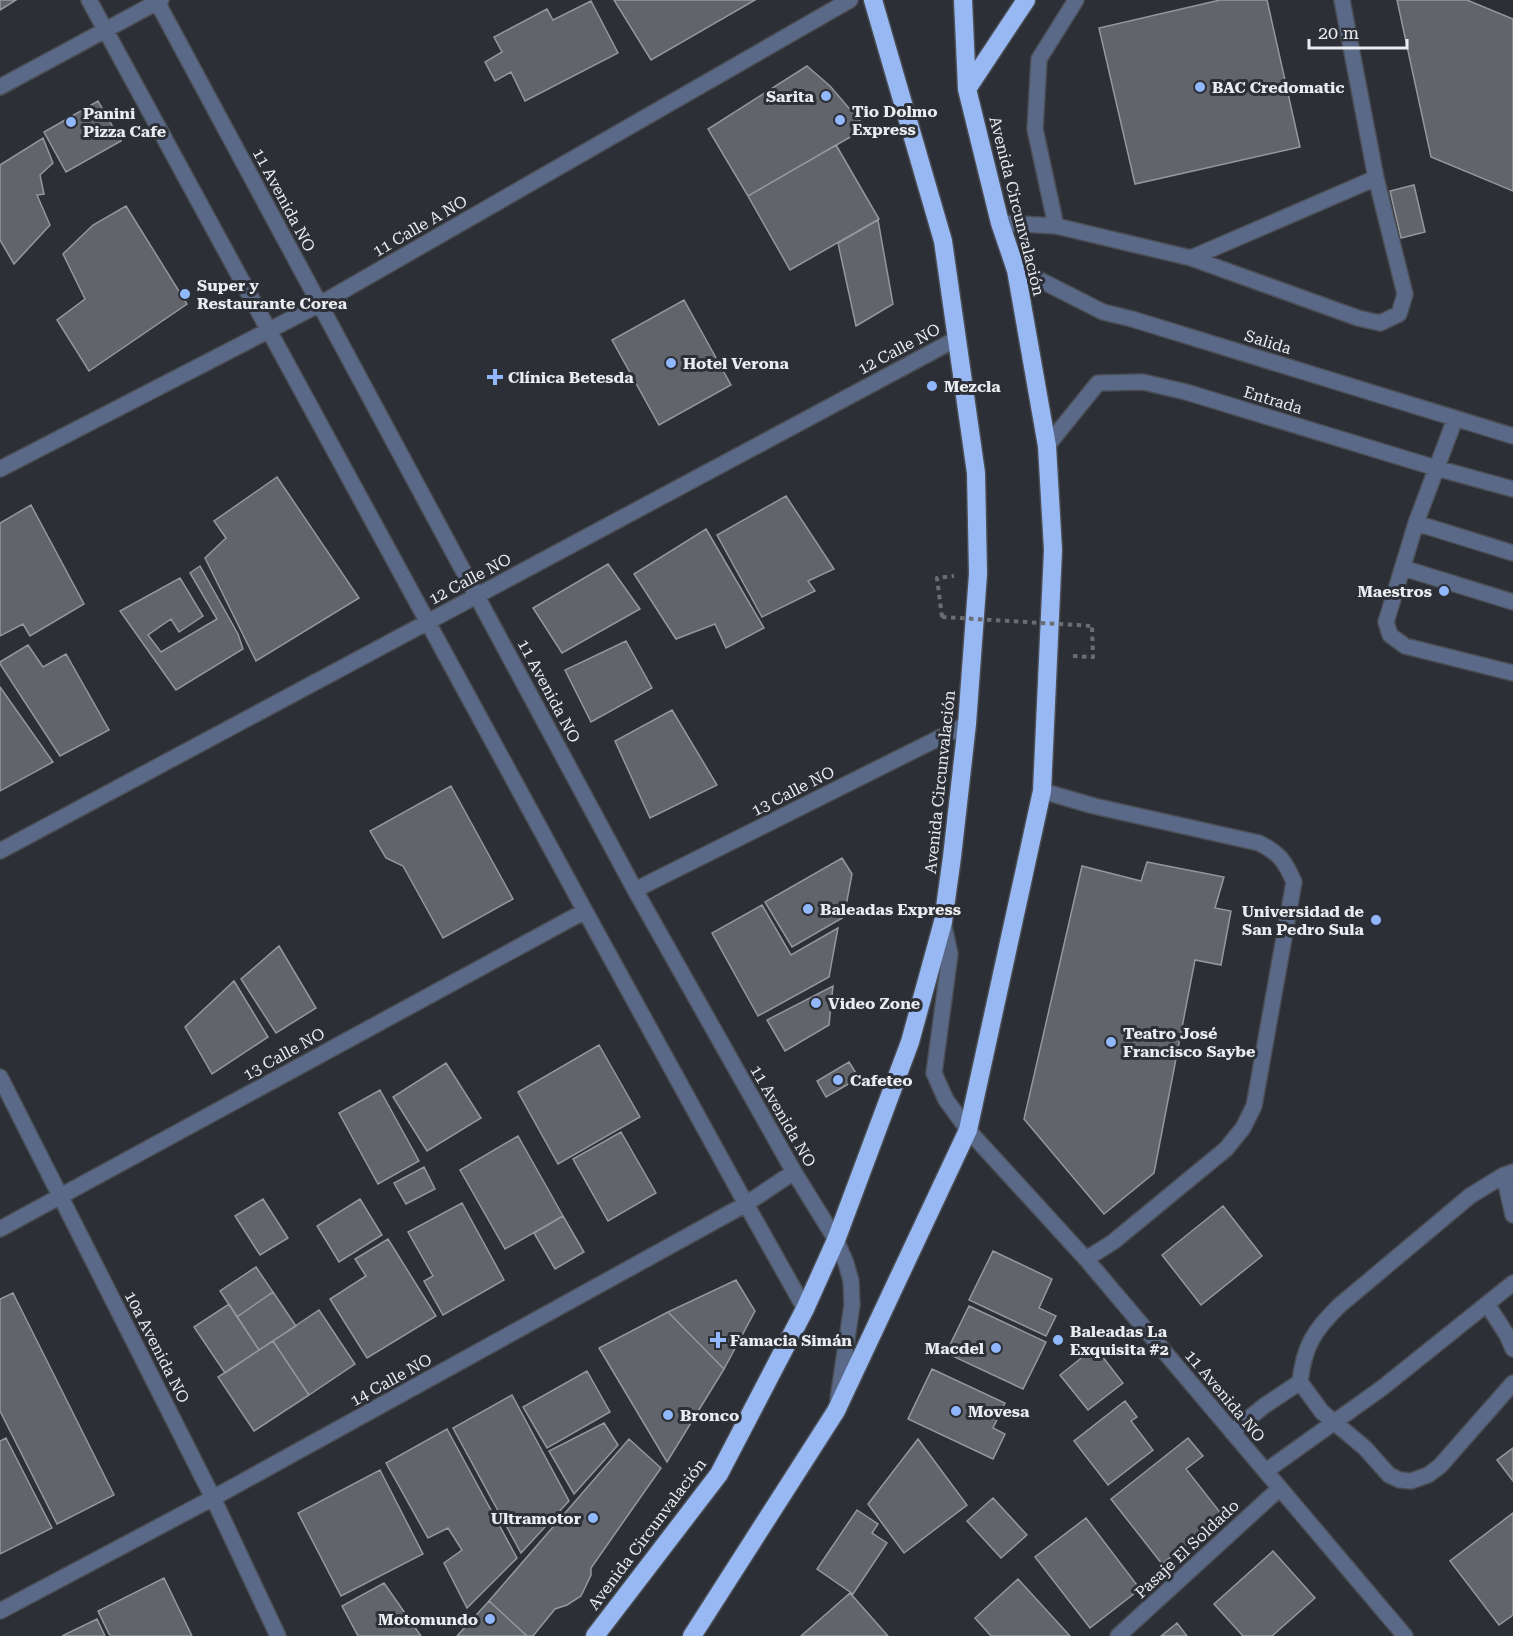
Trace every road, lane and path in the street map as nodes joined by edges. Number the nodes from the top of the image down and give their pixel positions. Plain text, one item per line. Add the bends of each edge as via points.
1 (89, 0) edge
2 (850, 0) edge
3 (873, 0) edge
4 (963, 0) edge
5 (1026, 0) edge
6 (1076, 0) edge
7 (1342, 0) edge
8 (158, 1) edge
9 (106, 30) junction
10 (0, 87) edge
11 (967, 89) junction
12 (1376, 178) junction
13 (1000, 223) junction
14 (1056, 226) junction
15 (1191, 258) junction
16 (1016, 270) junction
17 (320, 304) junction
18 (269, 330) junction
19 (957, 339) junction
20 (1455, 418) junction
21 (1513, 436) edge
22 (1047, 446) junction
23 (1436, 468) junction
24 (0, 469) edge
25 (1513, 489) edge
26 (1416, 524) junction
27 (1513, 553) edge
28 (1403, 568) junction
29 (937, 578) dead end
30 (477, 595) junction
31 (1513, 602) edge
32 (428, 622) junction
33 (1093, 657) dead end
34 (1513, 673) edge
35 (967, 724) junction
36 (1042, 791) junction
37 (0, 851) edge
38 (635, 890) junction
39 (585, 911) junction
40 (943, 922) junction
41 (0, 1077) edge
42 (968, 1130) junction
43 (794, 1172) junction
44 (1508, 1174) edge
45 (60, 1195) junction
46 (746, 1204) junction
47 (1513, 1215) edge
48 (0, 1229) edge
49 (836, 1240) junction
50 (1086, 1259) junction
51 (1513, 1283) edge
52 (1487, 1304) junction
53 (805, 1309) junction
54 (1513, 1349) edge
55 (1300, 1382) junction
56 (1513, 1383) edge
57 (836, 1411) junction
58 (1335, 1423) junction
59 (1232, 1432) junction
60 (1266, 1471) junction
61 (1280, 1488) junction
62 (213, 1498) junction
63 (0, 1611) edge
64 (278, 1636) edge
65 (595, 1636) edge
66 (692, 1636) edge
67 (1118, 1636) edge
68 (1405, 1636) edge

1 - 9 street
2 - 17 street, 11 Calle A NO
3 - 19 highway, Avenida Circunvalación via 943,241
4 - 11 highway, Avenida Circunvalación
5 - 11 highway
6 - 14 street via 1039,59 1035,129
7 - 12 street
8 - 9 street
8 - 17 street, 11 Avenida NO
9 - 10 street
9 - 18 street
11 - 13 highway, Avenida Circunvalación
12 - 15 street
12 - 15 street via 1405,294 1399,314 1380,322 1358,318
13 - 14 street
13 - 16 highway, Avenida Circunvalación
14 - 15 street
16 - 20 street, Salida via 1102,312
16 - 22 highway, Avenida Circunvalación
17 - 18 street, 11 Calle A NO
17 - 30 street, 11 Avenida NO
18 - 24 street, 11 Calle A NO
18 - 32 street
19 - 30 street, 12 Calle NO
19 - 35 highway, Avenida Circunvalación via 976,473 978,574
20 - 21 street, Salida
20 - 23 street
22 - 23 street, Entrada via 1098,383 1143,382
22 - 36 highway, Avenida Circunvalación via 1053,550
23 - 25 street, Entrada
23 - 26 street
26 - 27 street
26 - 28 street
28 - 31 street
28 - 34 street via 1386,622 1390,635 1405,646
29 - 33 path, bridge via 942,617 1092,626
30 - 32 street, 12 Calle NO
30 - 38 street, 11 Avenida NO
32 - 37 street, 12 Calle NO
32 - 39 street
35 - 38 street, 13 Calle NO
35 - 40 highway, Avenida Circunvalación
36 - 42 highway, Avenida Circunvalación
36 - 50 street via 1259,843 1274,850 1287,864 1294,882 1254,1106 1244,1128 1226,1149 1113,1242
38 - 43 street, 11 Avenida NO
39 - 45 street, 13 Calle NO
39 - 46 street
40 - 42 street, 11 Avenida NO via 951,954 934,1073 946,1100
40 - 49 highway, Avenida Circunvalación via 910,1042
41 - 45 street, 10a Avenida NO
42 - 50 street, 11 Avenida NO
42 - 57 highway, Avenida Circunvalación
43 - 46 street, 14 Calle NO
43 - 49 street, 11 Avenida NO
44 - 47 street
44 - 55 street via 1470,1196 1340,1305 1311,1340
45 - 48 street, 13 Calle NO
45 - 62 street, 10a Avenida NO
46 - 53 street
46 - 62 street, 14 Calle NO
49 - 53 highway, Avenida Circunvalación
49 - 57 street, 11 Avenida NO via 851,1281 852,1305
50 - 59 street, 11 Avenida NO
51 - 52 street
52 - 54 street
52 - 58 street
53 - 65 highway, Avenida Circunvalación via 719,1474
55 - 58 street
55 - 59 street
56 - 58 street via 1440,1466 1411,1480 1389,1475
57 - 66 highway, Avenida Circunvalación
58 - 60 street
59 - 60 street, 11 Avenida NO
60 - 61 street, 11 Avenida NO
61 - 67 street, Pasaje El Soldado
61 - 68 street, 11 Avenida NO
62 - 63 street, 14 Calle NO
62 - 64 street, 10a Avenida NO

